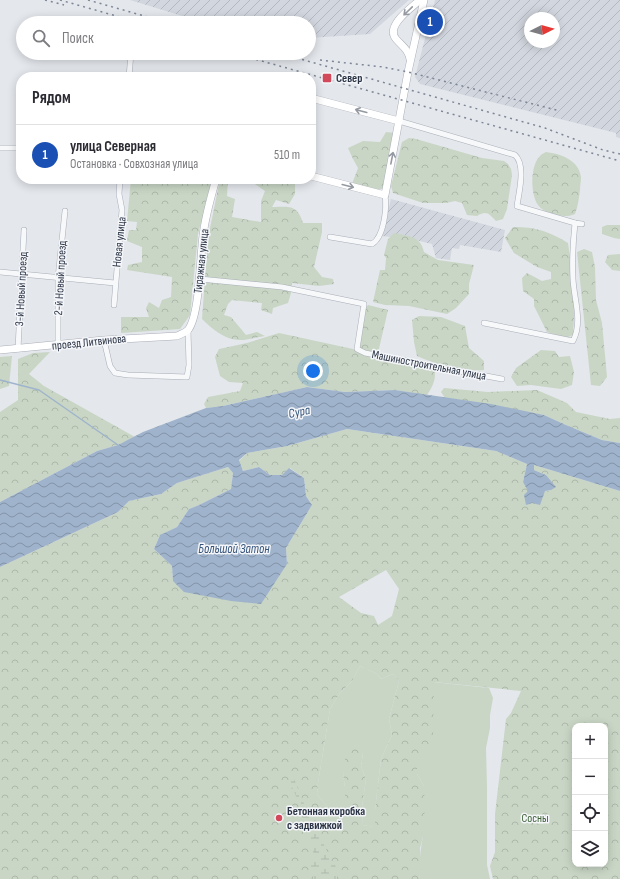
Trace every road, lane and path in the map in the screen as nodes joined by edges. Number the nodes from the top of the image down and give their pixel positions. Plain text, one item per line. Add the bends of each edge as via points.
1 (420, 0) edge
2 (424, 0) edge
3 (416, 38) junction
4 (400, 42) junction
5 (130, 60) edge
6 (410, 64) junction
7 (129, 72) edge
8 (316, 99) edge
9 (399, 121) junction
10 (0, 148) edge
11 (16, 148) edge
12 (316, 177) edge
13 (120, 184) edge
14 (215, 184) edge
15 (385, 195) junction
16 (65, 211) dead end
17 (575, 223) junction
18 (582, 224) dead end
19 (24, 230) dead end
20 (330, 237) dead end
21 (0, 272) edge
22 (21, 274) junction
23 (58, 278) junction
24 (200, 279) junction
25 (115, 283) junction
26 (114, 305) dead end
27 (484, 323) dead end
28 (188, 330) junction
29 (104, 340) junction
30 (58, 345) junction
31 (18, 349) junction
32 (0, 350) edge
33 (502, 379) dead end

1 -> 4 main road via 394,26 394,36
2 - 3 main road
3 - 4 main road via 409,43
3 - 6 main road
4 - 6 main road via 408,52
5 - 7 street
6 - 9 main road
9 -> 8 main road
15 -> 9 main road
9 - 17 street via 515,155 519,158 521,168 517,206
10 - 11 street
12 -> 15 main road
13 - 25 street, Новая улица via 122,210
14 - 24 main road, Тиражная улица via 203,235
15 - 20 street via 385,212 376,241 372,244
16 - 23 street, 2-й Новый проезд
17 - 18 street
17 - 27 street via 573,280 578,314 576,336 573,341
19 - 22 street, 3-й Новый проезд
21 - 22 street
22 - 23 street
22 - 31 street, 3-й Новый проезд
23 - 25 street
23 - 30 street, 2-й Новый проезд
24 - 28 main road, Тиражная улица via 196,308
24 - 33 street, Машиностроительная улица via 282,287 364,304 357,349 365,353
25 - 26 street, Новая улица
28 - 29 main road, проезд Литвинова via 177,336
28 - 29 street via 187,377 115,373 110,366
29 - 30 main road, проезд Литвинова
30 - 31 main road, проезд Литвинова
31 - 32 main road, проезд Литвинова

